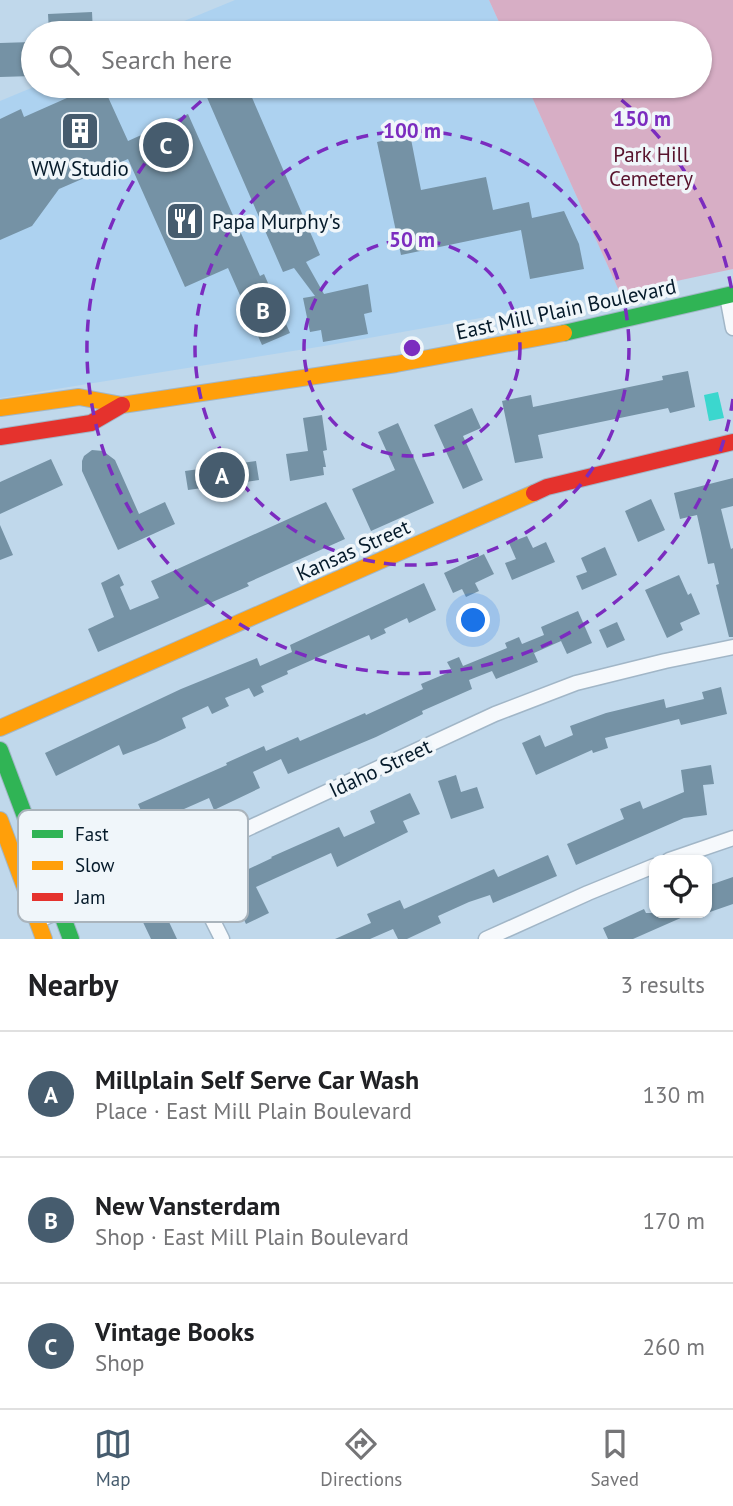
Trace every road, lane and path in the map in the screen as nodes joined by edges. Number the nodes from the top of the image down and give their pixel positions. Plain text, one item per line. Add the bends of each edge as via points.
1 (731, 296) edge
2 (733, 328) edge
3 (122, 405) junction
4 (0, 408) edge
5 (0, 437) edge
6 (733, 442) edge
7 (733, 647) edge
8 (0, 728) edge
9 (0, 750) edge
10 (23, 810) edge
11 (0, 820) edge
12 (248, 828) edge
13 (733, 838) edge
14 (684, 855) edge
15 (649, 868) edge
16 (18, 869) edge
17 (37, 922) edge
18 (65, 922) edge
19 (213, 922) edge
20 (44, 939) edge
21 (71, 939) edge
22 (222, 939) edge
23 (486, 939) edge

1 - 2 street
1 - 3 main road, East Mill Plain Boulevard via 396,364
3 - 4 main road, East Mill Plain Boulevard via 79,397
3 - 5 main road, East Mill Plain Boulevard via 91,423
6 - 8 main road, Kansas Street via 547,487
7 - 12 street, Idaho Street via 576,683 495,714
9 - 10 main road
11 - 16 main road
13 - 14 street
15 - 23 street
17 - 20 main road
18 - 21 main road
19 - 22 street

